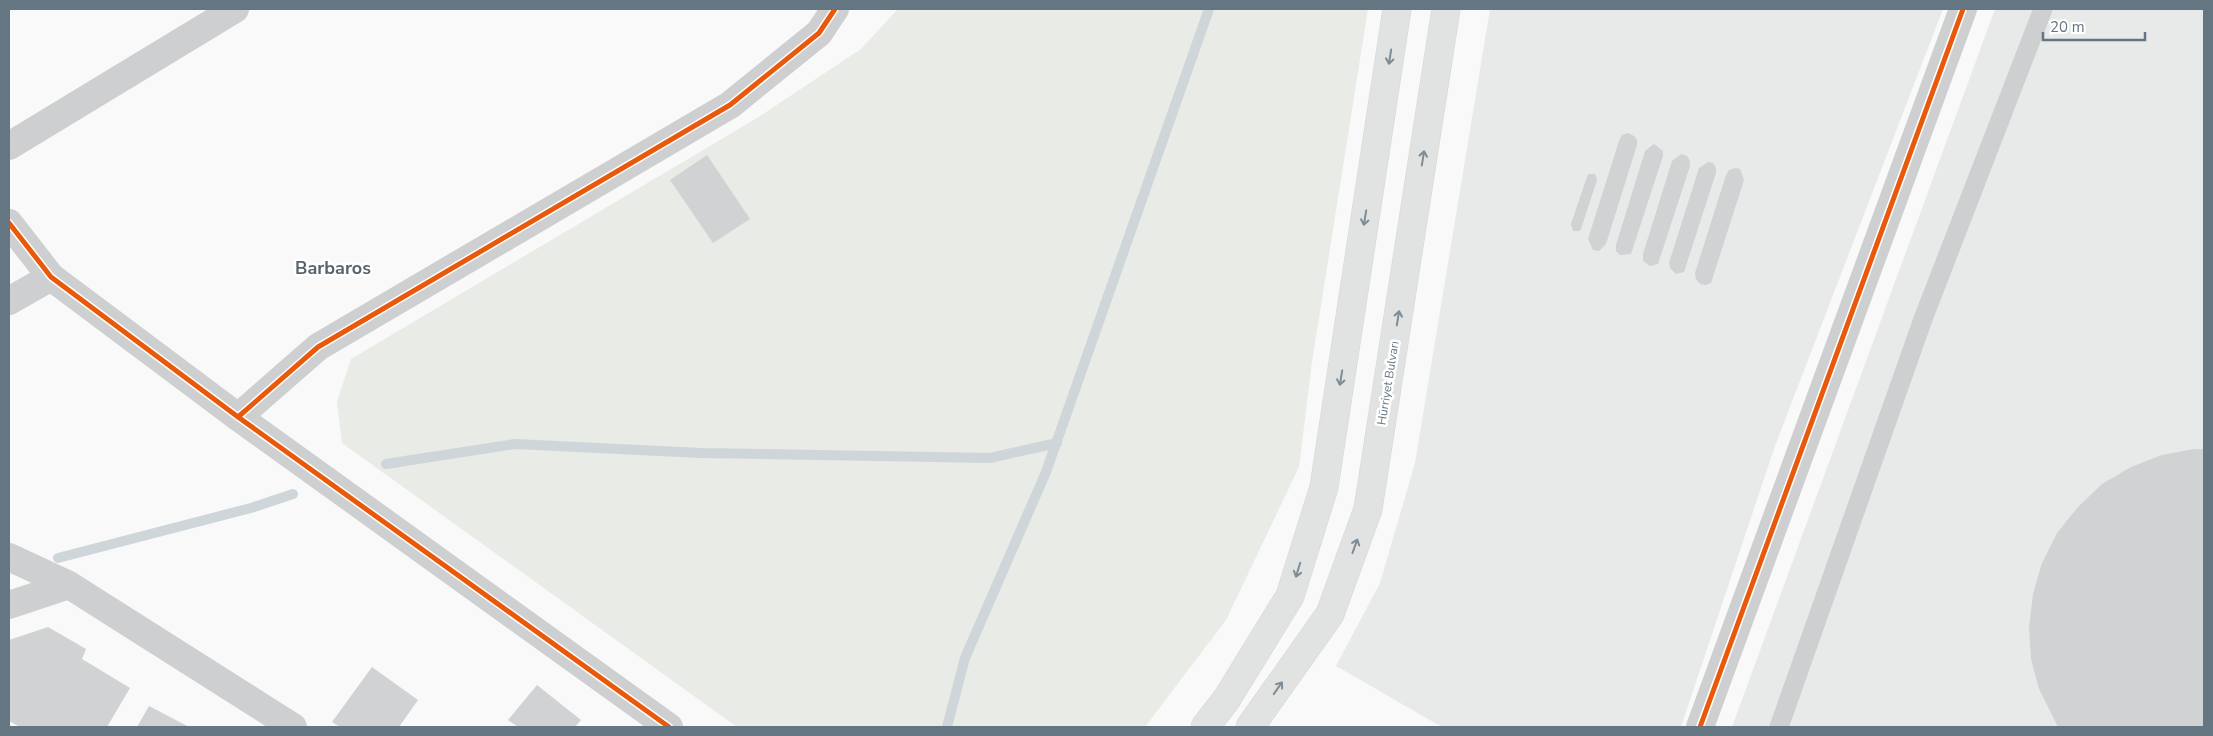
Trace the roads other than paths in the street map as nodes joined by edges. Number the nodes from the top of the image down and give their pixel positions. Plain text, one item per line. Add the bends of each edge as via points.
1 (235, 9) edge
2 (835, 9) edge
3 (1397, 9) edge
4 (1446, 9) edge
5 (1963, 9) edge
6 (2043, 9) edge
7 (9, 146) edge
8 (9, 223) edge
9 (51, 277) junction
10 (9, 302) edge
11 (238, 416) junction
12 (9, 557) edge
13 (69, 585) junction
14 (9, 605) edge
15 (293, 727) edge
16 (669, 727) edge
17 (1205, 727) edge
18 (1250, 727) edge
19 (1700, 727) edge
20 (1779, 727) edge

1 - 7 street
2 - 11 street via 819,33 730,105 318,347
3 -> 17 main road via 1324,487 1290,596 1226,700
18 -> 4 main road, Hürriyet Bulvarı via 1330,614 1368,509
5 - 19 street
6 - 20 lane via 1923,319
8 - 9 street
9 - 10 street
9 - 11 street
11 - 16 street
12 - 13 street
13 - 14 street
13 - 15 street

